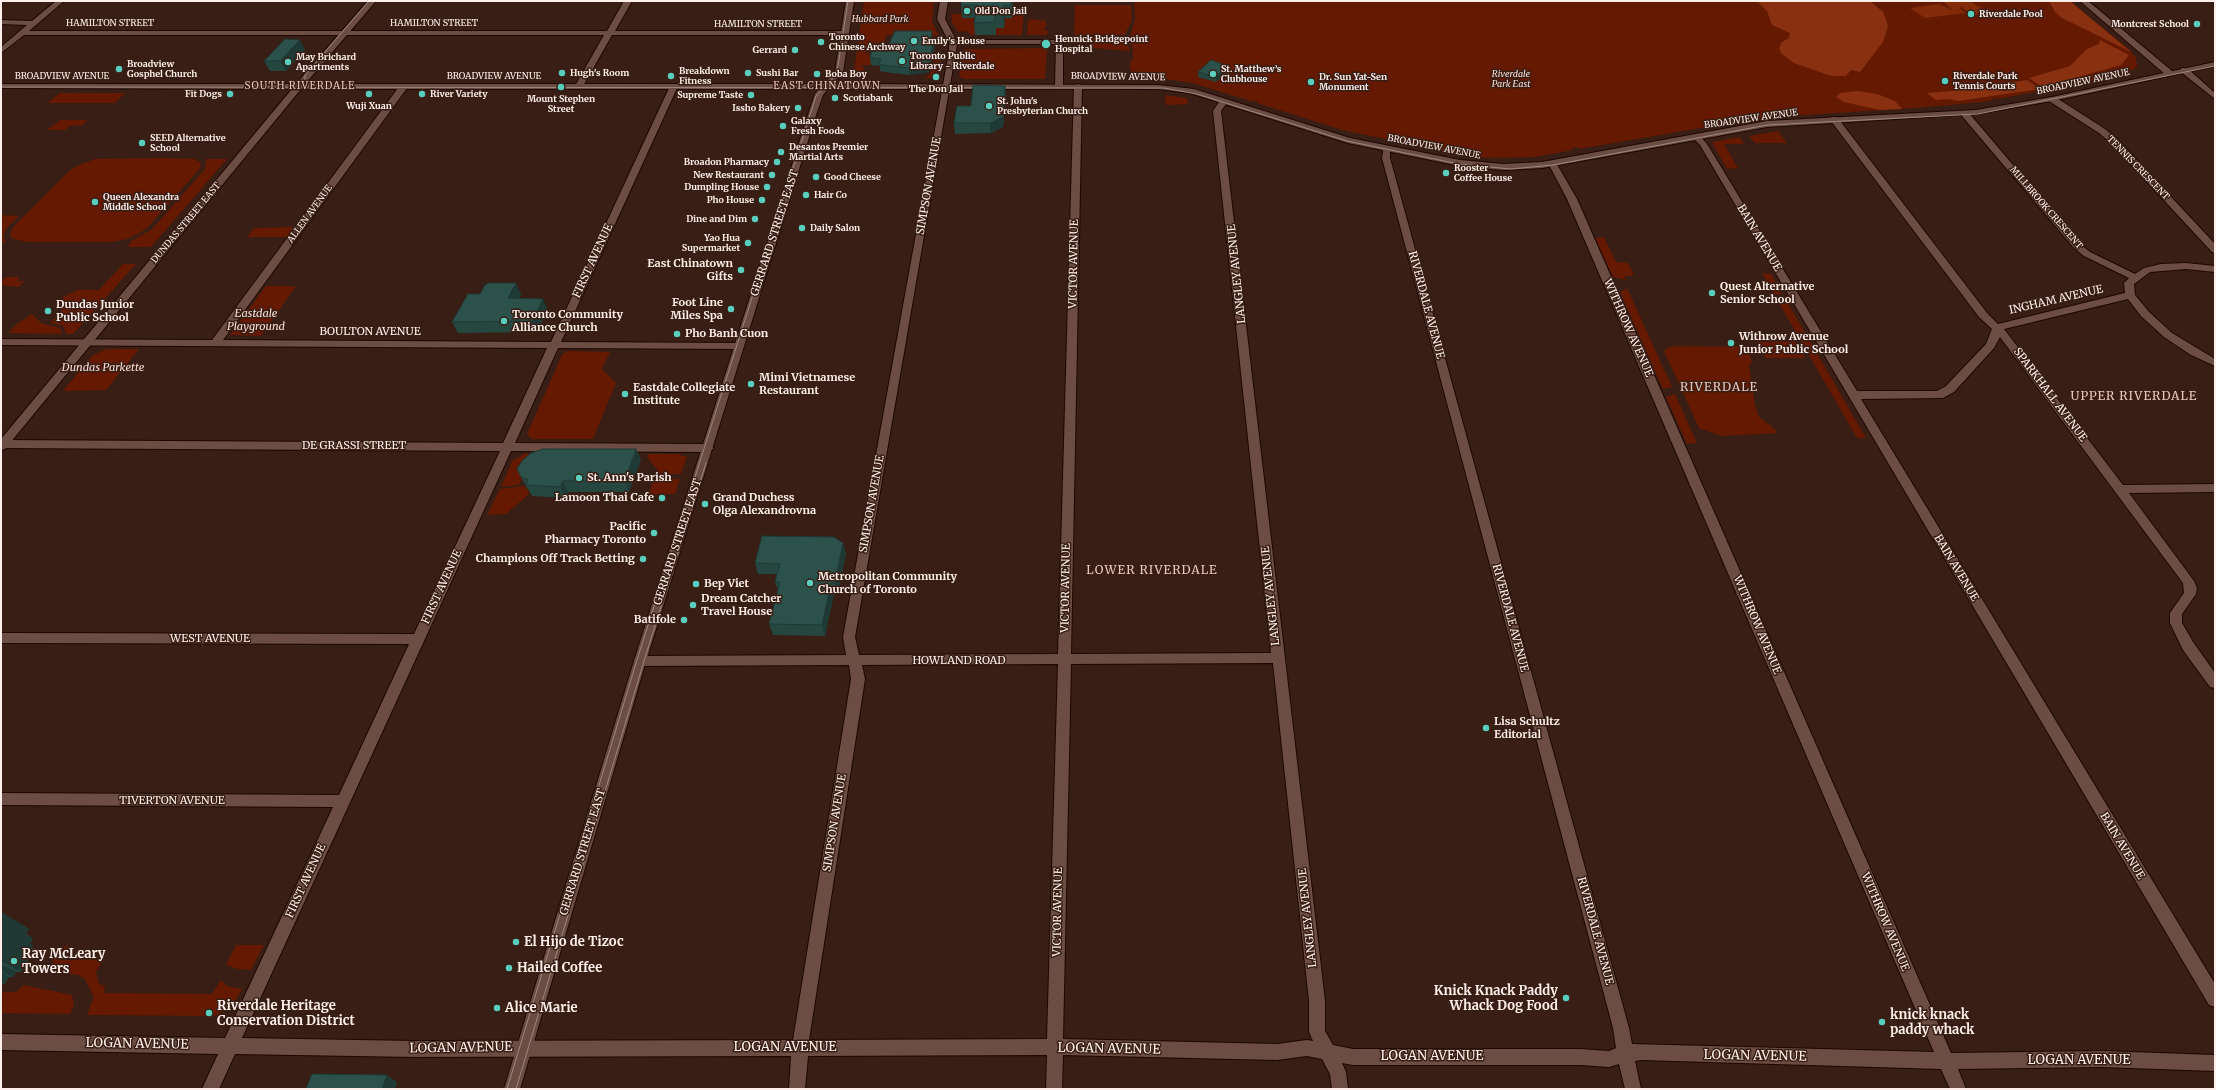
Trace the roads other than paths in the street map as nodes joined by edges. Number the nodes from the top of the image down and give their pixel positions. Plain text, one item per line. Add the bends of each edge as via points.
1 (60, 1) edge
2 (372, 1) edge
3 (628, 1) edge
4 (850, 1) edge
5 (944, 1) edge
6 (2084, 1) edge
7 (1, 22) edge
8 (34, 23) junction
9 (22, 33) junction
10 (344, 33) junction
11 (610, 33) junction
12 (845, 33) junction
13 (954, 42) junction
14 (1, 51) edge
15 (2215, 64) edge
16 (2184, 70) junction
17 (2169, 73) junction
18 (1, 86) edge
19 (300, 86) junction
20 (404, 86) junction
21 (579, 86) junction
22 (674, 86) junction
23 (826, 86) junction
24 (946, 86) junction
25 (1059, 86) junction
26 (1078, 86) junction
27 (2215, 97) edge
28 (2052, 99) junction
29 (1224, 101) junction
30 (1965, 114) junction
31 (1834, 119) junction
32 (1696, 137) junction
33 (1387, 148) junction
34 (1552, 163) junction
35 (2215, 250) edge
36 (2215, 269) edge
37 (2134, 277) junction
38 (2130, 295) junction
39 (1997, 329) junction
40 (1, 342) edge
41 (88, 342) junction
42 (215, 343) junction
43 (555, 344) junction
44 (740, 346) junction
45 (2215, 363) edge
46 (1852, 394) junction
47 (1, 445) edge
48 (508, 447) junction
49 (708, 448) junction
50 (2215, 488) edge
51 (2120, 490) junction
52 (1, 638) edge
53 (418, 639) junction
54 (1278, 658) junction
55 (640, 661) junction
56 (853, 661) junction
57 (1064, 661) junction
58 (2215, 683) edge
59 (1, 799) edge
60 (344, 801) junction
61 (2215, 1000) edge
62 (1, 1042) edge
63 (230, 1046) junction
64 (525, 1047) junction
65 (800, 1047) junction
66 (1055, 1047) junction
67 (1328, 1053) junction
68 (1626, 1053) junction
69 (1945, 1061) junction
70 (2215, 1063) edge
71 (210, 1089) edge
72 (512, 1089) edge
73 (797, 1089) edge
74 (1054, 1089) edge
75 (1340, 1089) edge
76 (1633, 1089) edge
77 (1958, 1089) edge

1 - 8 street
2 - 10 street, DUNDAS STREET EAST
3 - 11 street
4 - 12 street, GERRARD STREET EAST
5 - 13 street via 941,19
6 - 17 street
7 - 8 street
8 - 9 street
9 - 10 street, HAMILTON STREET
9 - 14 street
10 - 11 street, HAMILTON STREET
10 - 19 street, DUNDAS STREET EAST
11 - 12 street, HAMILTON STREET
11 - 21 street
12 - 23 street, GERRARD STREET EAST via 839,72
13 - 24 street, SIMPSON AVENUE
13 - 25 street via 1060,42
15 - 16 street, BROADVIEW AVENUE
16 - 17 street, BROADVIEW AVENUE
16 - 27 street
17 - 28 street, BROADVIEW AVENUE
18 - 19 street, BROADVIEW AVENUE
19 - 20 street, BROADVIEW AVENUE
19 - 41 street, DUNDAS STREET EAST
20 - 21 street, BROADVIEW AVENUE
20 - 42 street, ALLEN AVENUE
21 - 22 street, BROADVIEW AVENUE
22 - 23 street, BROADVIEW AVENUE
22 - 43 street, FIRST AVENUE
23 - 24 street, BROADVIEW AVENUE
23 - 44 street, GERRARD STREET EAST via 819,96
24 - 25 street, BROADVIEW AVENUE
24 - 56 street, SIMPSON AVENUE via 849,637
25 - 26 street, BROADVIEW AVENUE
26 - 29 street, BROADVIEW AVENUE via 1172,88
26 - 57 street, VICTOR AVENUE
28 - 30 street, BROADVIEW AVENUE
28 - 35 street, TENNIS CRESCENT via 2114,141
29 - 33 street, BROADVIEW AVENUE via 1329,135
29 - 54 street, LANGLEY AVENUE via 1217,111
30 - 31 street, BROADVIEW AVENUE
30 - 37 street, MILLBROOK CRESCENT via 2077,246 2087,254
31 - 32 street, BROADVIEW AVENUE via 1767,124
31 - 39 street, SPARKHALL AVENUE via 1983,316
32 - 34 street, BROADVIEW AVENUE
32 - 46 street, BAIN AVENUE via 1703,144
33 - 34 street, BROADVIEW AVENUE via 1488,167
33 - 68 street, RIVERDALE AVENUE via 1386,158
34 - 69 street, WITHROW AVENUE via 1578,213
36 - 37 street via 2161,267 2147,270
37 - 38 street via 2129,282
38 - 39 street, INGHAM AVENUE via 2007,323
38 - 45 street via 2145,314 2168,335
39 - 46 street via 1990,346 1945,393 1933,396
39 - 51 street, SPARKHALL AVENUE via 2034,374
40 - 41 street, BOULTON AVENUE
41 - 42 street, BOULTON AVENUE
41 - 47 street, DUNDAS STREET EAST
42 - 43 street, BOULTON AVENUE
43 - 44 street, BOULTON AVENUE
43 - 48 street, FIRST AVENUE
44 - 49 street, GERRARD STREET EAST
46 - 61 street, BAIN AVENUE
47 - 48 street, DE GRASSI STREET
48 - 49 street, DE GRASSI STREET
48 - 53 street, FIRST AVENUE
49 - 55 street, GERRARD STREET EAST
50 - 51 street
51 - 58 street, SPARKHALL AVENUE via 2190,585 2190,594 2176,613 2176,623 2188,646
52 - 53 street, WEST AVENUE
53 - 60 street, FIRST AVENUE
54 - 57 street, HOWLAND ROAD
54 - 67 street, LANGLEY AVENUE via 1317,1001 1317,1032
55 - 56 street, HOWLAND ROAD
55 - 64 street, GERRARD STREET EAST
56 - 57 street, HOWLAND ROAD
56 - 65 street, SIMPSON AVENUE via 858,679
57 - 66 street, VICTOR AVENUE
59 - 60 street, TIVERTON AVENUE
60 - 63 street, FIRST AVENUE
62 - 63 street, LOGAN AVENUE
63 - 64 street, LOGAN AVENUE via 415,1049
63 - 71 street, FIRST AVENUE
64 - 65 street, LOGAN AVENUE
64 - 72 street, GERRARD STREET EAST
65 - 66 street, LOGAN AVENUE
65 - 73 street, SIMPSON AVENUE
66 - 67 street, LOGAN AVENUE via 1277,1052 1307,1048
66 - 74 street, VICTOR AVENUE
67 - 68 street, LOGAN AVENUE via 1353,1057 1572,1057 1609,1060
67 - 75 street, LANGLEY AVENUE via 1338,1072
68 - 69 street, LOGAN AVENUE
68 - 76 street, RIVERDALE AVENUE
69 - 70 street, LOGAN AVENUE via 2102,1059
69 - 77 street, WITHROW AVENUE

